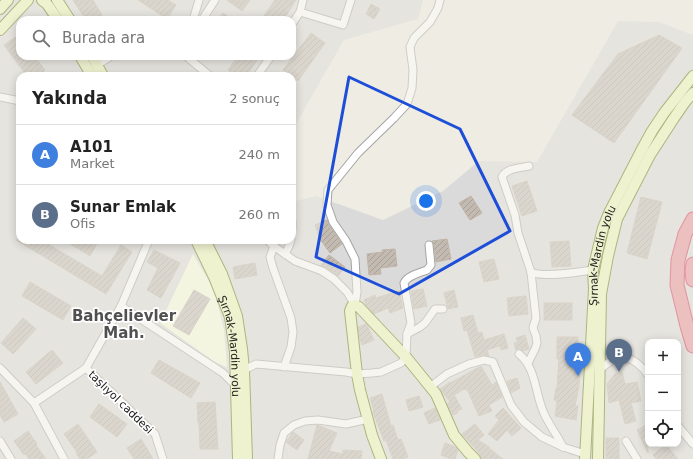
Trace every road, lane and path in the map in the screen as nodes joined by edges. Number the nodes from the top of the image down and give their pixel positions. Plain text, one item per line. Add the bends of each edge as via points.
1 (8, 0) edge
2 (28, 0) edge
3 (42, 0) edge
4 (57, 0) edge
5 (199, 0) edge
6 (215, 0) edge
7 (303, 0) edge
8 (351, 0) edge
9 (440, 0) edge
10 (0, 9) edge
11 (300, 12) junction
12 (55, 16) edge
13 (67, 16) edge
14 (194, 16) edge
15 (205, 16) edge
16 (296, 18) edge
17 (0, 30) edge
18 (82, 60) edge
19 (94, 60) edge
20 (191, 60) edge
21 (268, 60) edge
22 (90, 72) edge
23 (101, 72) edge
24 (205, 72) edge
25 (260, 72) edge
26 (693, 76) edge
27 (693, 93) edge
28 (0, 97) edge
29 (16, 100) edge
30 (529, 166) dead end
31 (693, 218) edge
32 (147, 244) edge
33 (198, 244) edge
34 (207, 244) edge
35 (272, 244) edge
36 (290, 244) edge
37 (429, 245) dead end
38 (275, 247) junction
39 (285, 254) junction
40 (693, 264) edge
41 (593, 270) junction
42 (531, 272) junction
43 (693, 280) edge
44 (355, 305) junction
45 (121, 306) junction
46 (443, 309) dead end
47 (407, 334) junction
48 (693, 346) edge
49 (520, 354) dead end
50 (406, 357) junction
51 (528, 363) junction
52 (284, 367) junction
53 (0, 368) edge
54 (86, 368) junction
55 (244, 370) junction
56 (599, 370) junction
57 (645, 371) edge
58 (357, 374) junction
59 (236, 386) junction
60 (430, 387) junction
61 (34, 403) junction
62 (368, 419) junction
63 (681, 430) edge
64 (0, 440) edge
65 (626, 442) dead end
66 (693, 444) edge
67 (563, 447) junction
68 (585, 456) edge
69 (11, 459) edge
70 (64, 459) edge
71 (163, 459) edge
72 (238, 459) edge
73 (247, 459) edge
74 (278, 459) edge
75 (381, 459) edge
76 (475, 459) edge
77 (598, 459) edge
78 (637, 459) edge

1 - 10 street
2 - 17 street
3 - 12 street
4 - 13 street
5 - 14 street
6 - 15 street
7 - 11 street
8 - 11 street via 343,25
9 - 44 street via 430,22 414,38 410,47 413,70 412,88 407,104 358,153 328,190 327,205 333,222 355,259
11 - 16 street
18 - 22 street
19 - 23 street
20 - 24 street
21 - 25 street
26 - 41 street, Şırnak-Mardin yolu via 652,131 622,187 603,228
27 - 56 street, Şırnak-Mardin yolu via 650,156 617,219 601,294
28 - 29 street
30 - 42 street via 508,170 502,177
31 - 48 highway via 685,234 678,260 677,285
32 - 45 street
33 - 59 street, Şırnak-Mardin yolu via 230,317 236,352
34 - 55 street, Şırnak-Mardin yolu via 222,274 237,316
35 - 38 street
36 - 39 street
37 - 47 street via 430,268 406,279 404,283 411,323
38 - 39 street
38 - 52 street via 270,257 291,318 293,332
39 - 44 street via 334,279
40 - 43 highway
41 - 42 street via 536,274
41 - 68 street, Şırnak-Mardin yolu
42 - 51 street via 536,318 533,328 537,343
44 - 50 street via 360,307
44 - 58 street via 350,311
45 - 54 street
45 - 59 street via 222,373
46 - 47 street via 435,309 425,323
47 - 50 street
49 - 51 street
50 - 58 street via 401,363 382,372
50 - 60 street
51 - 67 street via 542,410
52 - 55 street via 256,364
52 - 58 street
53 - 61 street
54 - 61 street
54 - 71 street, taşlıyol caddesi via 154,434
55 - 73 street, Şırnak-Mardin yolu
56 - 57 street via 622,357 633,360
56 - 77 street, Şırnak-Mardin yolu
58 - 62 street
59 - 72 street, Şırnak-Mardin yolu
60 - 67 street via 447,374 468,364 484,360 493,362 511,405 524,422 542,437
60 - 76 street via 436,394 454,435
61 - 70 street
62 - 74 street via 346,424 318,420 294,425 284,433
62 - 75 street
63 - 66 street
64 - 69 street
65 - 78 street
67 - 68 street

